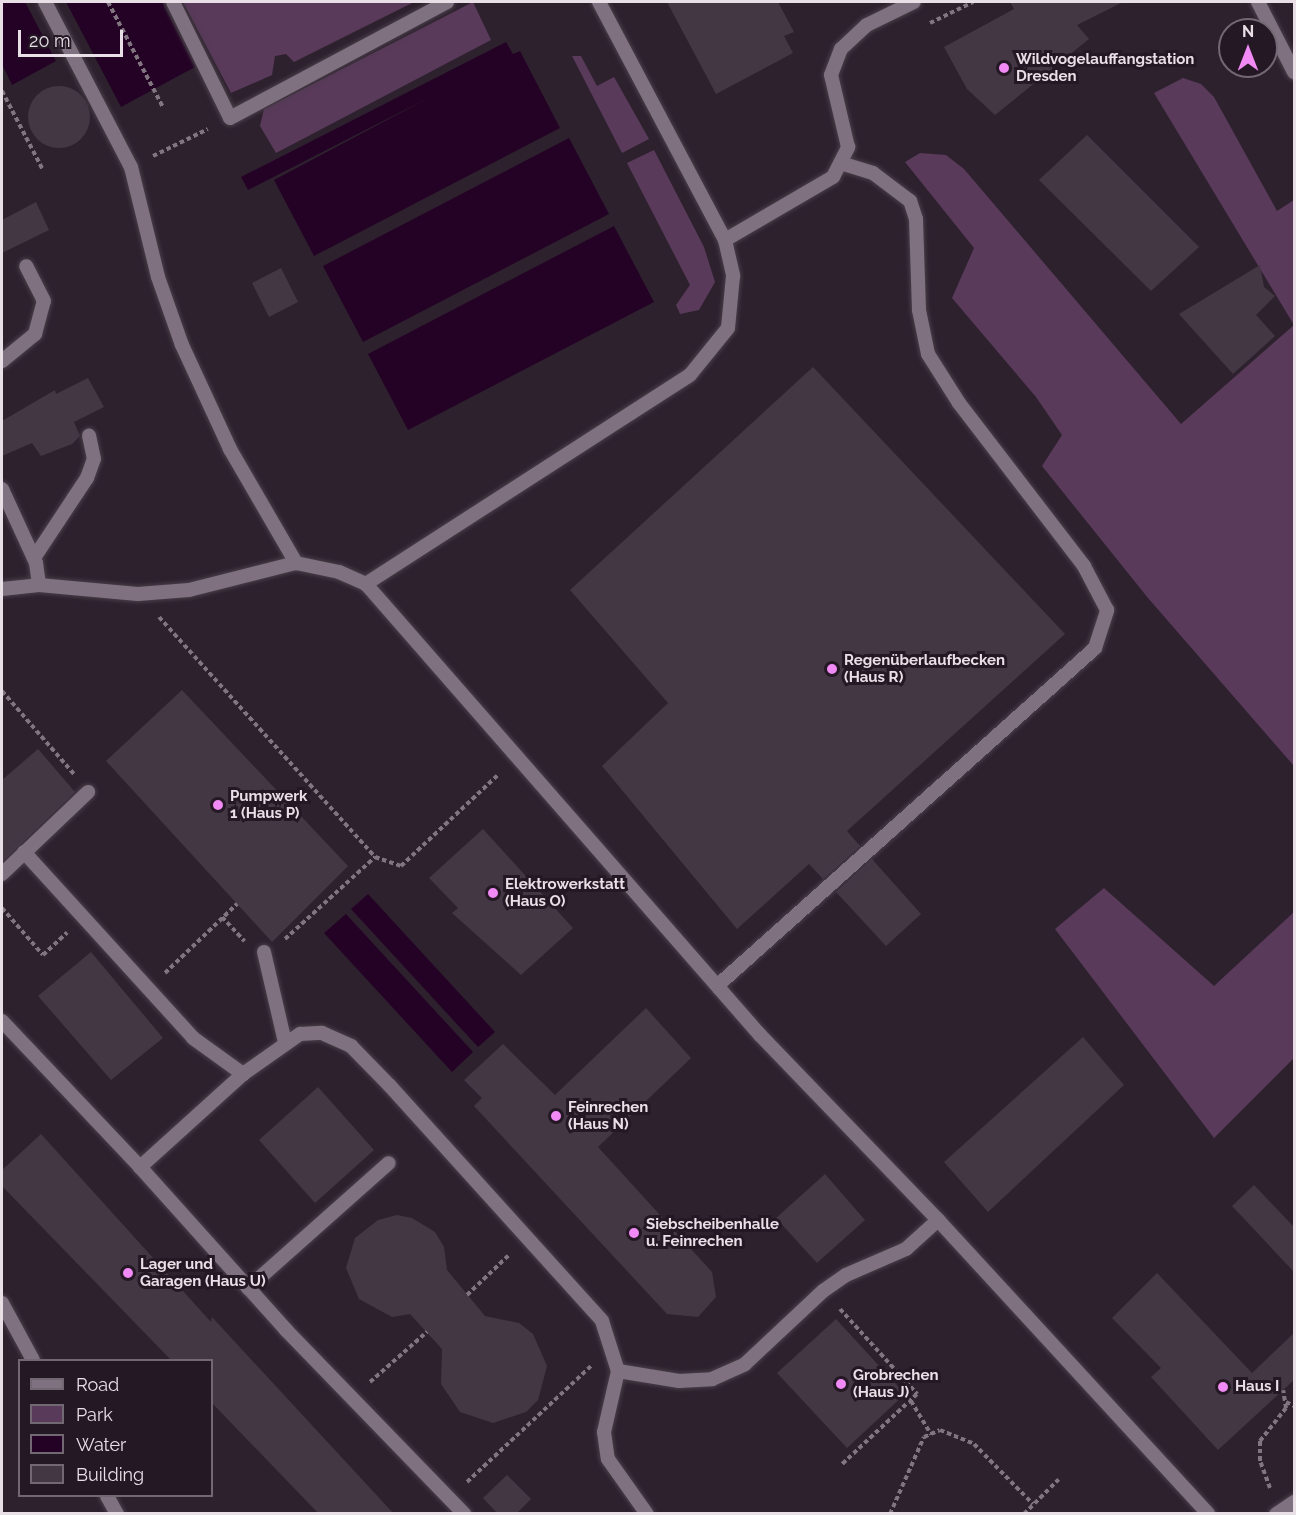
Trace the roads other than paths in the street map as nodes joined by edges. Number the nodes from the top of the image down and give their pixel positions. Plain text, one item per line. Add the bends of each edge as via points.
1 (45, 2) edge
2 (173, 2) edge
3 (447, 2) edge
4 (599, 2) edge
5 (914, 2) edge
6 (1258, 2) edge
7 (1294, 72) edge
8 (840, 163) junction
9 (725, 240) junction
10 (26, 266) dead end
11 (2, 360) edge
12 (89, 436) dead end
13 (2, 489) edge
14 (34, 558) junction
15 (296, 563) junction
16 (366, 584) junction
17 (39, 585) junction
18 (2, 589) edge
19 (88, 792) road end
20 (24, 852) junction
21 (2, 874) edge
22 (264, 952) road end
23 (717, 986) junction
24 (2, 1021) edge
25 (285, 1042) junction
26 (243, 1074) junction
27 (388, 1163) dead end
28 (140, 1167) junction
29 (938, 1220) junction
30 (248, 1288) junction
31 (2, 1303) edge
32 (32, 1359) edge
33 (618, 1371) junction
34 (108, 1497) edge
35 (117, 1514) edge
36 (464, 1514) edge
37 (647, 1514) edge
38 (1208, 1514) edge

1 - 15 lane via 130,167 158,278 182,345 230,449
2 - 3 lane via 230,118
4 - 9 lane
5 - 8 lane via 867,25 841,49 831,75 848,147
6 - 7 lane
8 - 9 lane via 833,177
8 - 23 lane via 873,173 910,201 916,219 919,310 928,354 959,403 1084,566 1107,610 1095,648
9 - 16 lane via 733,276 728,328 690,375
10 - 11 lane via 44,301 35,334
12 - 14 lane via 94,459 87,478
13 - 14 lane
14 - 17 lane
15 - 16 lane via 339,572
15 - 17 lane via 189,590 138,594
16 - 23 lane
17 - 18 lane
19 - 20 lane
20 - 21 lane
20 - 26 lane via 193,1038
22 - 25 lane
23 - 29 lane
24 - 28 lane
25 - 26 lane
25 - 33 lane via 300,1034 322,1033 351,1047 602,1321
26 - 28 lane
27 - 30 lane
28 - 30 lane
29 - 33 lane via 906,1249 846,1275 823,1291 745,1364 712,1378 679,1382
29 - 38 lane
30 - 36 lane
31 - 32 lane
33 - 37 lane via 604,1432 608,1459
34 - 35 lane

